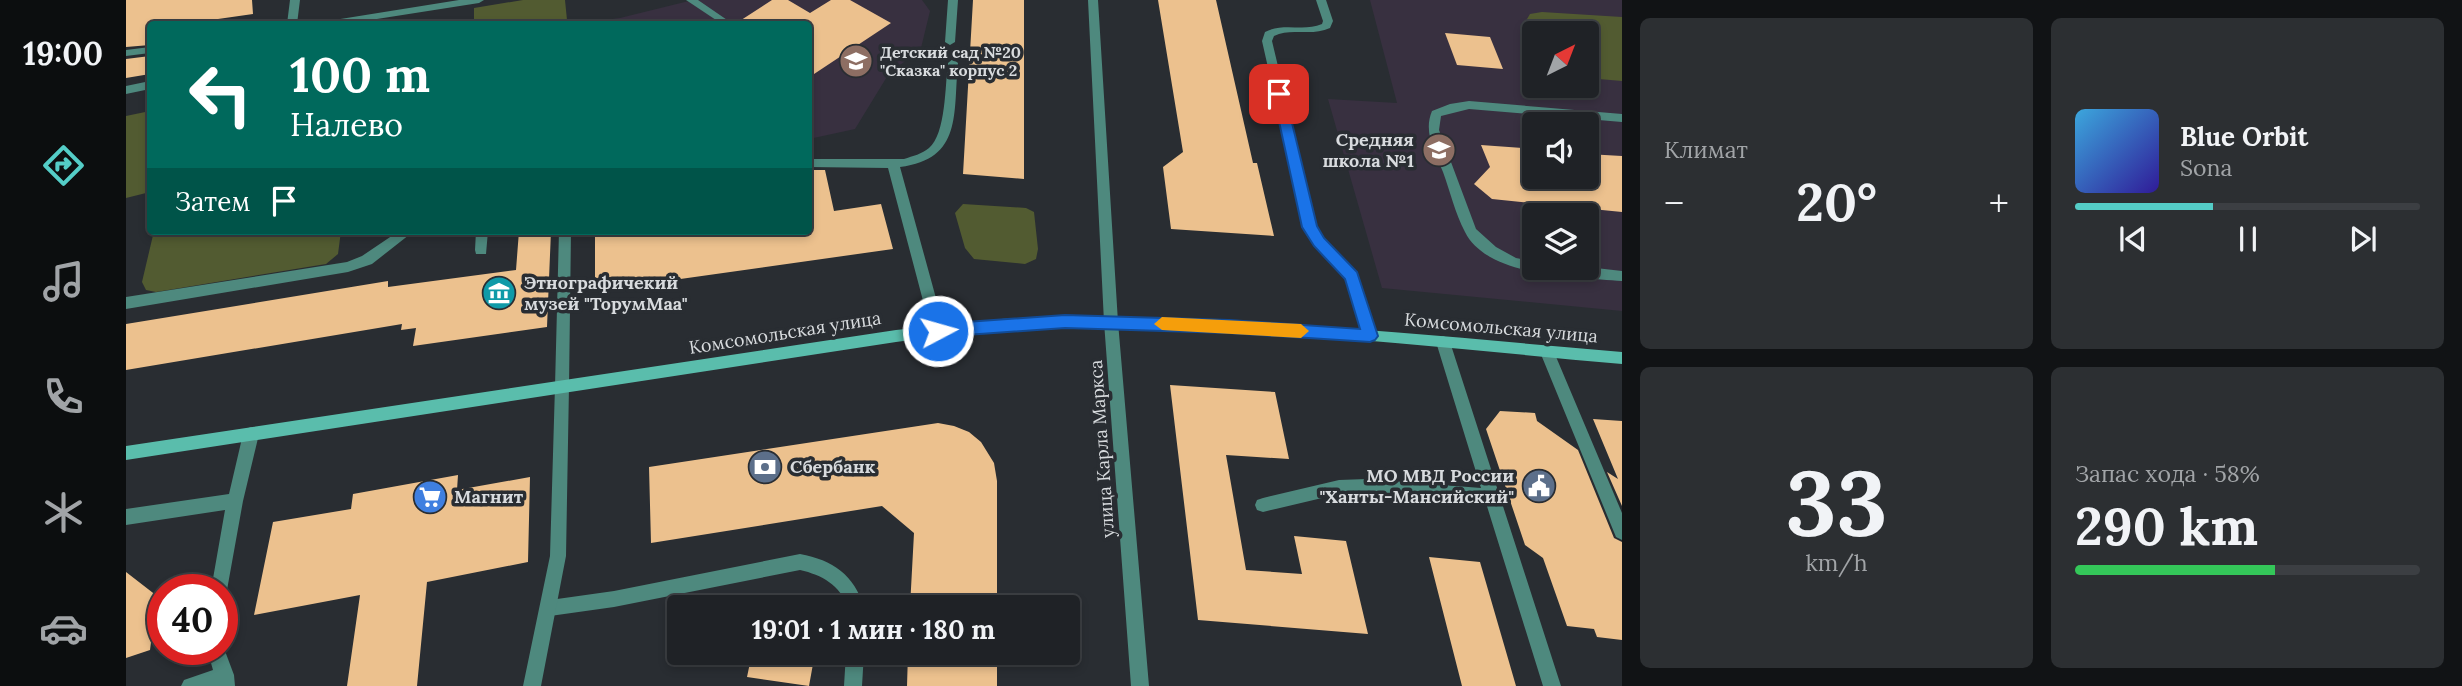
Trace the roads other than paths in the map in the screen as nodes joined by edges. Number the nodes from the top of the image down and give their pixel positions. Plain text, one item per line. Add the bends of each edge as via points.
1 (295, 0) edge
2 (479, 0) edge
3 (691, 0) edge
4 (953, 0) edge
5 (1093, 0) edge
6 (1321, 0) edge
7 (292, 21) edge
8 (347, 21) edge
9 (723, 21) edge
10 (950, 42) dead end
11 (147, 50) edge
12 (126, 53) edge
13 (953, 63) dead end
14 (147, 86) edge
15 (126, 90) edge
16 (1622, 118) edge
17 (812, 162) edge
18 (893, 165) junction
19 (402, 235) edge
20 (482, 235) edge
21 (565, 235) edge
22 (481, 250) dead end
23 (1522, 264) edge
24 (1599, 274) edge
25 (1622, 276) edge
26 (126, 303) edge
27 (1111, 323) junction
28 (938, 331) junction
29 (1370, 336) junction
30 (1443, 342) junction
31 (1547, 352) junction
32 (1622, 358) edge
33 (562, 386) junction
34 (251, 434) junction
35 (126, 453) edge
36 (1490, 496) junction
37 (234, 501) junction
38 (1263, 505) dead end
39 (126, 517) edge
40 (1622, 532) edge
41 (222, 574) edge
42 (852, 595) edge
43 (550, 608) junction
44 (854, 665) edge
45 (225, 680) edge
46 (190, 686) edge
47 (532, 686) edge
48 (853, 686) edge
49 (1140, 686) edge
50 (1552, 686) edge

1 - 7 street
2 - 8 street
3 - 9 street
4 - 10 street
5 - 27 street, улица Карла Маркса
6 - 29 street via 1326,26 1311,31 1280,29 1269,34 1267,41 1310,227 1352,276
11 - 12 street
13 - 18 street via 943,138 927,157
14 - 15 street
16 - 23 street via 1469,105 1436,114 1433,130 1471,232 1490,251
17 - 18 street
18 - 28 street
19 - 26 street via 367,260 348,267
20 - 22 street
21 - 33 street
24 - 25 street
27 - 28 street, Комсомольская улица via 998,324
27 - 29 street, Комсомольская улица
27 - 49 street, улица Карла Маркса
28 - 33 street, Комсомольская улица
29 - 30 street, Комсомольская улица
30 - 31 street, Комсомольская улица
30 - 36 street
31 - 32 street, Комсомольская улица
31 - 40 street
33 - 34 street, Комсомольская улица
33 - 43 street via 558,556
34 - 35 street, Комсомольская улица
34 - 37 street
36 - 38 street via 1339,487
36 - 50 street
37 - 39 street
37 - 41 street
42 - 43 street via 841,579 821,565 800,562
43 - 47 street
44 - 48 street
45 - 46 street

